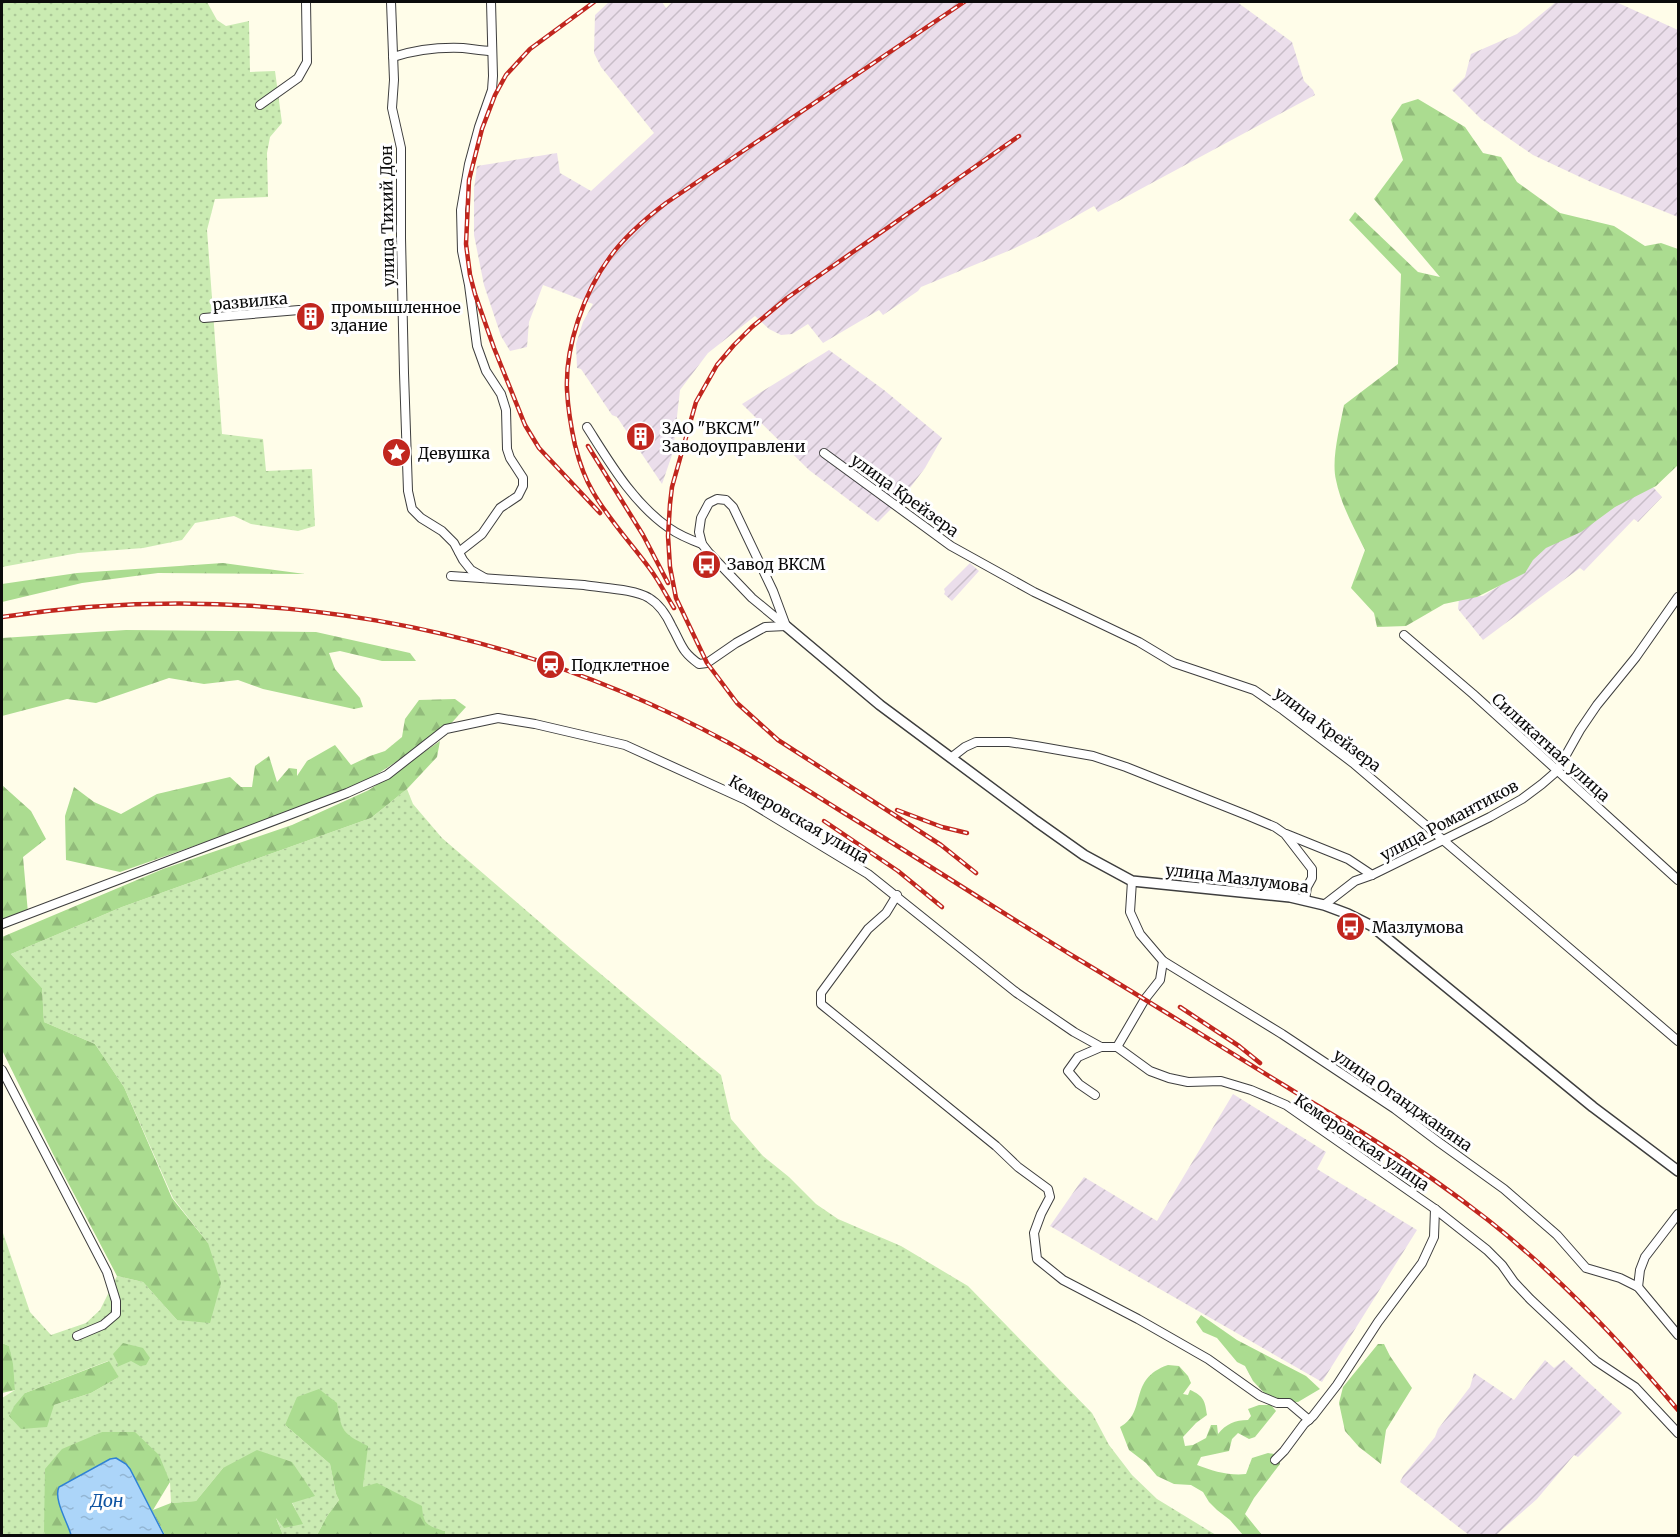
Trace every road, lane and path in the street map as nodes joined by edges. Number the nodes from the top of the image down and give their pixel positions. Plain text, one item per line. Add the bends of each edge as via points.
1 (306, 2) edge
2 (391, 2) edge
3 (491, 2) edge
4 (492, 51) junction
5 (393, 57) junction
6 (260, 105) dead end
7 (299, 310) dead end
8 (204, 318) dead end
9 (587, 427) dead end
10 (824, 453) dead end
11 (702, 544) junction
12 (459, 552) junction
13 (451, 576) dead end
14 (485, 578) junction
15 (1678, 597) edge
16 (786, 626) junction
17 (1404, 635) dead end
18 (952, 757) junction
19 (1557, 771) junction
20 (1285, 834) junction
21 (1443, 840) junction
22 (1372, 875) junction
23 (1678, 880) edge
24 (1132, 881) junction
25 (897, 896) junction
26 (1305, 900) junction
27 (1324, 905) junction
28 (2, 924) edge
29 (1163, 961) junction
30 (1678, 1041) edge
31 (1101, 1047) junction
32 (1117, 1047) junction
33 (2, 1070) edge
34 (1095, 1095) dead end
35 (1678, 1171) edge
36 (1435, 1209) junction
37 (1678, 1214) edge
38 (1638, 1287) junction
39 (1678, 1335) edge
40 (77, 1336) dead end
41 (1309, 1420) junction
42 (1678, 1433) edge
43 (1275, 1460) dead end

1 - 6 street via 307,62 298,78
2 - 5 street, улица Тихий Дон
3 - 4 street
4 - 5 street via 444,49
4 - 12 street via 492,90 476,136 461,210 462,251 477,346 486,371 501,394 506,410 507,449 523,478 523,486 518,496 500,508 482,534
5 - 12 street, улица Тихий Дон via 392,108 401,148 408,491 412,508 442,531
7 - 8 street, развилка
9 - 11 street via 632,493 653,515 669,528
10 - 21 street, улица Крейзера via 964,554 1174,663 1254,690 1353,763
11 - 16 street via 752,598
11 - 16 street via 701,518 709,503 726,500 756,554
12 - 14 street, улица Тихий Дон via 471,570
13 - 14 street
14 - 16 street via 584,585 648,597 663,611 687,655 699,664 707,663 765,627
15 - 19 street, улица Романтиков via 1597,705
16 - 18 street, улица Мазлумова via 880,705
17 - 19 street, Силикатная улица
18 - 20 street via 976,742 1009,742 1093,756 1195,794
18 - 24 street, улица Мазлумова via 1084,855
19 - 21 street, улица Романтиков via 1522,799
19 - 23 street, Силикатная улица
20 - 22 street via 1348,859
20 - 26 street via 1312,869
21 - 22 street, улица Романтиков
21 - 30 street, улица Крейзера
22 - 27 street, улица Романтиков via 1355,881
24 - 26 street, улица Мазлумова
24 - 29 street, улица Оганджаняна via 1130,912 1140,934
25 - 28 street, Кемеровская улица via 868,874 746,800 625,745 498,718 446,729 387,775 347,793
25 - 31 street, Кемеровская улица via 1017,993
25 - 41 street via 821,993 821,1004 1048,1190 1050,1197 1034,1233 1037,1259 1063,1280 1208,1359 1260,1396 1289,1403
26 - 27 street, улица Мазлумова
27 - 35 street, улица Мазлумова via 1371,926
29 - 32 street via 1160,980
29 - 38 street, улица Оганджаняна via 1395,1109 1504,1189 1557,1235 1586,1268
31 - 32 street, Кемеровская улица
31 - 34 street via 1078,1058 1068,1071
32 - 36 street, Кемеровская улица via 1150,1071 1169,1078 1221,1081 1286,1106
33 - 40 street via 107,1272 116,1301 116,1314 103,1325
36 - 41 street via 1434,1237 1422,1263
36 - 42 street, Кемеровская улица via 1487,1250 1530,1299 1596,1361 1635,1387
37 - 38 street via 1645,1257
38 - 39 street, улица Оганджаняна
41 - 43 street

